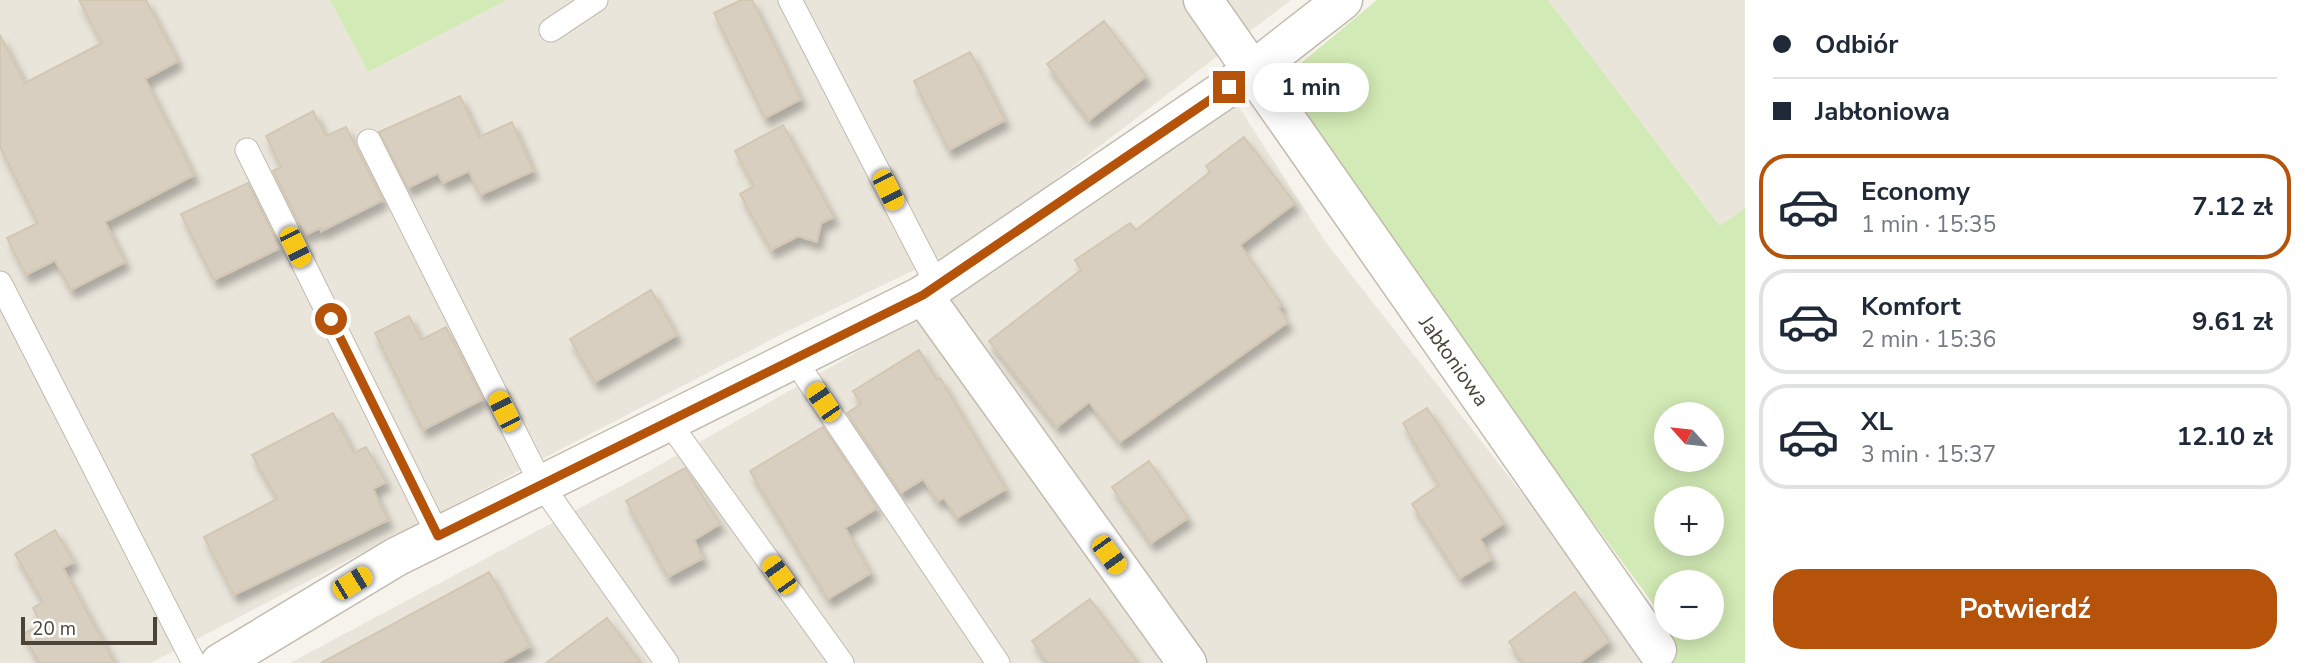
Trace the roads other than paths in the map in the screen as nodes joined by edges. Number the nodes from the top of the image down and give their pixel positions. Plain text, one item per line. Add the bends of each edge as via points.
1 (596, 0) edge
2 (790, 0) edge
3 (1203, 0) edge
4 (1343, 0) edge
5 (551, 30) dead end
6 (1252, 71) junction
7 (369, 141) dead end
8 (247, 150) dead end
9 (0, 283) edge
10 (930, 290) junction
11 (794, 359) junction
12 (668, 421) junction
13 (541, 484) junction
14 (438, 536) junction
15 (1657, 650) dead end
16 (194, 663) edge
17 (220, 663) edge
18 (667, 663) edge
19 (842, 663) edge
20 (998, 663) edge
21 (1187, 663) edge

1 - 5 lane
2 - 10 lane
3 - 6 street, Jabłoniowa
4 - 6 street
6 - 10 street
6 - 15 street, Jabłoniowa
7 - 13 lane
8 - 14 lane
9 - 16 lane
10 - 11 street
10 - 21 street
11 - 12 street
11 - 20 lane
12 - 13 street
12 - 19 lane
13 - 14 street
13 - 18 lane
14 - 17 street via 396,556

